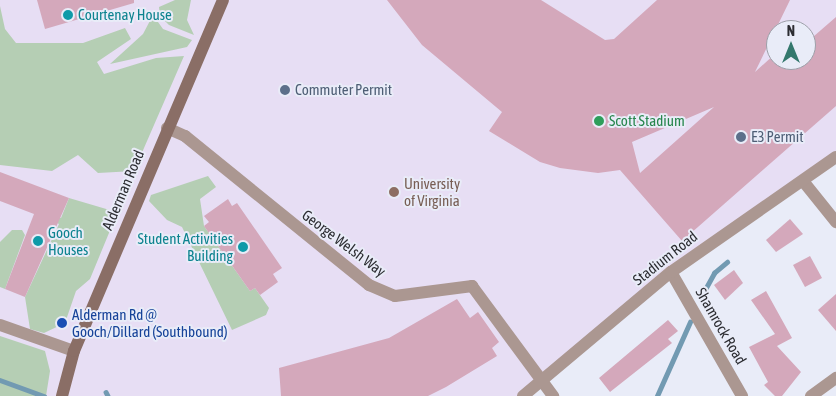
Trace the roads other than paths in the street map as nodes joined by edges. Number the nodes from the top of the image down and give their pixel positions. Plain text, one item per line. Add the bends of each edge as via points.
1 (223, 0) edge
2 (168, 128) junction
3 (836, 157) edge
4 (803, 181) junction
5 (836, 222) edge
6 (671, 272) junction
7 (0, 324) edge
8 (74, 351) junction
9 (836, 378) edge
10 (543, 382) junction
11 (62, 396) edge
12 (523, 396) edge
13 (553, 396) edge
14 (742, 396) edge
15 (811, 396) edge

1 - 2 main road, Alderman Road
2 - 8 main road, Alderman Road
2 - 10 street, George Welsh Way via 185,136 369,285 395,296 472,286
3 - 4 street, Stadium Road
4 - 5 street
4 - 6 street, Stadium Road
6 - 10 street, Stadium Road
6 - 14 street, Shamrock Road
7 - 8 street
8 - 11 main road, Alderman Road
9 - 15 street
10 - 12 street, Stadium Road
10 - 13 street

